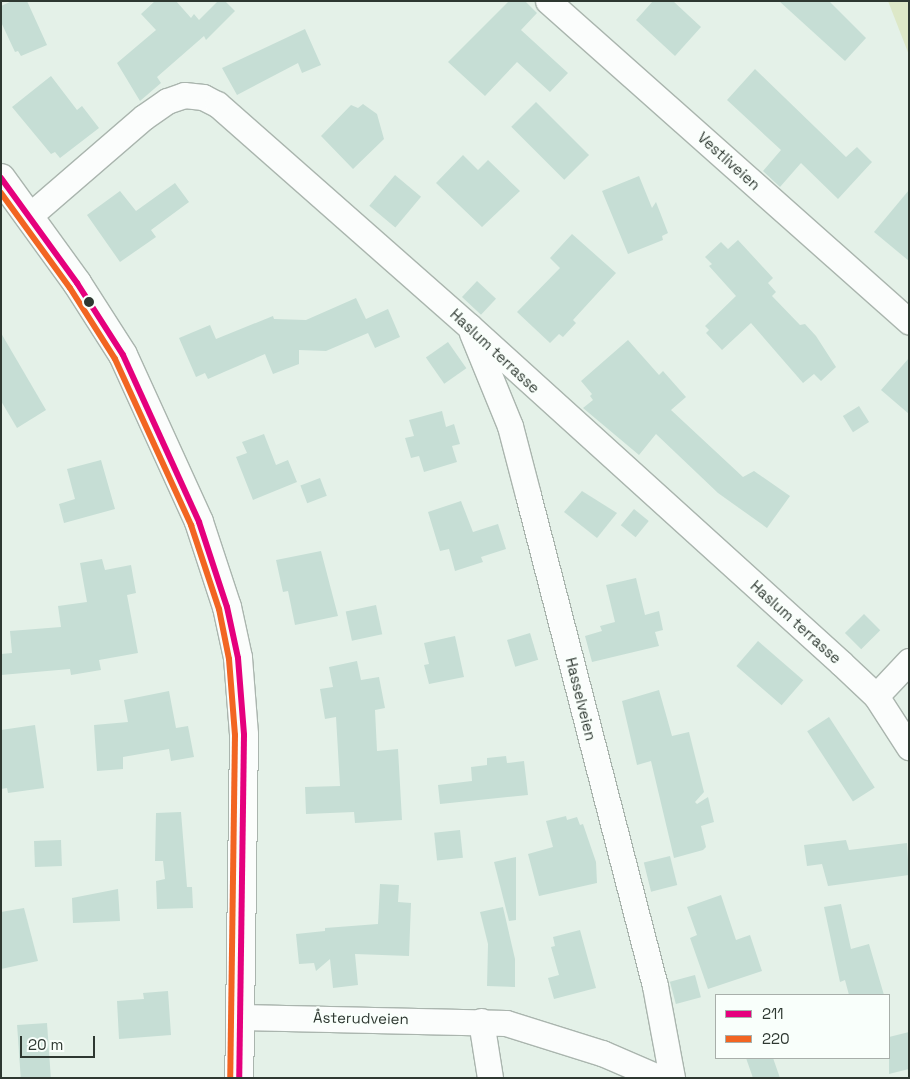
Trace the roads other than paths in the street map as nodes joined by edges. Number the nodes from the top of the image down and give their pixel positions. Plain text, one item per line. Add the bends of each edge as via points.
1 (548, 1) edge
2 (1, 178) edge
3 (28, 216) junction
4 (909, 322) edge
5 (469, 326) junction
6 (909, 661) edge
7 (876, 696) junction
8 (909, 747) edge
9 (241, 1017) junction
10 (481, 1021) junction
11 (602, 1054) junction
12 (239, 1078) edge
13 (490, 1078) edge
14 (613, 1078) edge
15 (660, 1078) edge
16 (672, 1078) edge

1 - 4 street, Vestliveien
2 - 3 main road
3 - 5 street, Haslum terrasse via 144,117 184,95 203,97 240,123
3 - 9 main road via 102,321 143,394 199,522 227,607 238,658 244,735
5 - 7 street, Haslum terrasse
5 - 16 street, Hasselveien via 510,426 655,986
6 - 7 street
7 - 8 street, Haslum terrasse
9 - 10 street, Åsterudveien
9 - 12 main road
10 - 11 street, Åsterudveien via 506,1023
10 - 13 street
11 - 14 street
11 - 15 street, Åsterudveien

